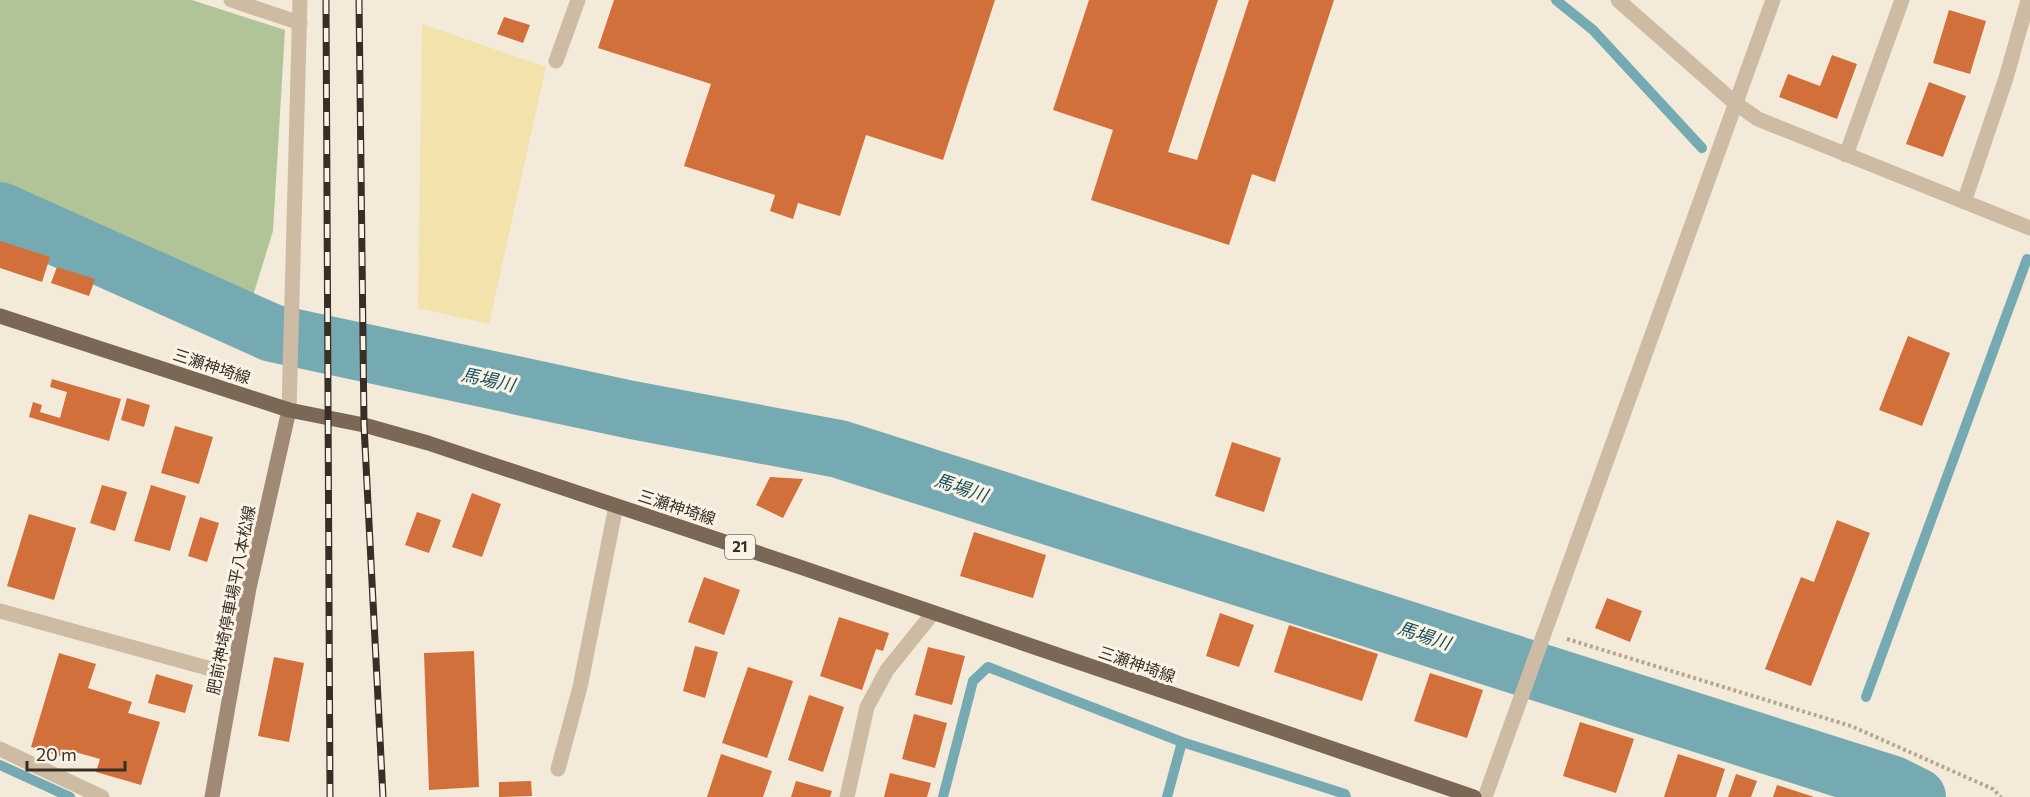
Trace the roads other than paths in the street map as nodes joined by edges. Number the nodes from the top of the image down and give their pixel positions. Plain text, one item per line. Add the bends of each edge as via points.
1 (231, 0) edge
2 (300, 0) edge
3 (578, 0) edge
4 (1618, 0) edge
5 (1773, 0) edge
6 (1902, 0) edge
7 (2028, 0) edge
8 (300, 23) junction
9 (556, 61) dead end
10 (1735, 103) junction
11 (1846, 154) junction
12 (1964, 202) junction
13 (2030, 228) edge
14 (0, 316) edge
15 (289, 411) junction
16 (616, 506) junction
17 (0, 611) edge
18 (933, 613) junction
19 (233, 675) junction
20 (0, 749) edge
21 (558, 769) dead end
22 (1454, 794) edge
23 (102, 797) edge
24 (212, 797) edge
25 (847, 797) edge
26 (1474, 797) edge
27 (1485, 797) edge

1 - 8 street
2 - 8 street
3 - 9 street
4 - 10 street
5 - 10 street
6 - 11 street
7 - 12 street
8 - 15 street
10 - 11 street via 1758,119
10 - 27 street
11 - 12 street
12 - 13 street
14 - 15 main road, 三瀬神埼線 / 21
15 - 16 main road, 三瀬神埼線 / 21 via 417,440
15 - 19 main road, 肥前神埼停車場平八本松線
16 - 18 main road, 三瀬神埼線 / 21
16 - 21 street via 580,687
17 - 19 street
18 - 22 main road, 三瀬神埼線 / 21
18 - 25 street via 887,670 867,707
19 - 24 main road, 肥前神埼停車場平八本松線
20 - 23 street
22 - 26 main road, 三瀬神埼線 / 21

